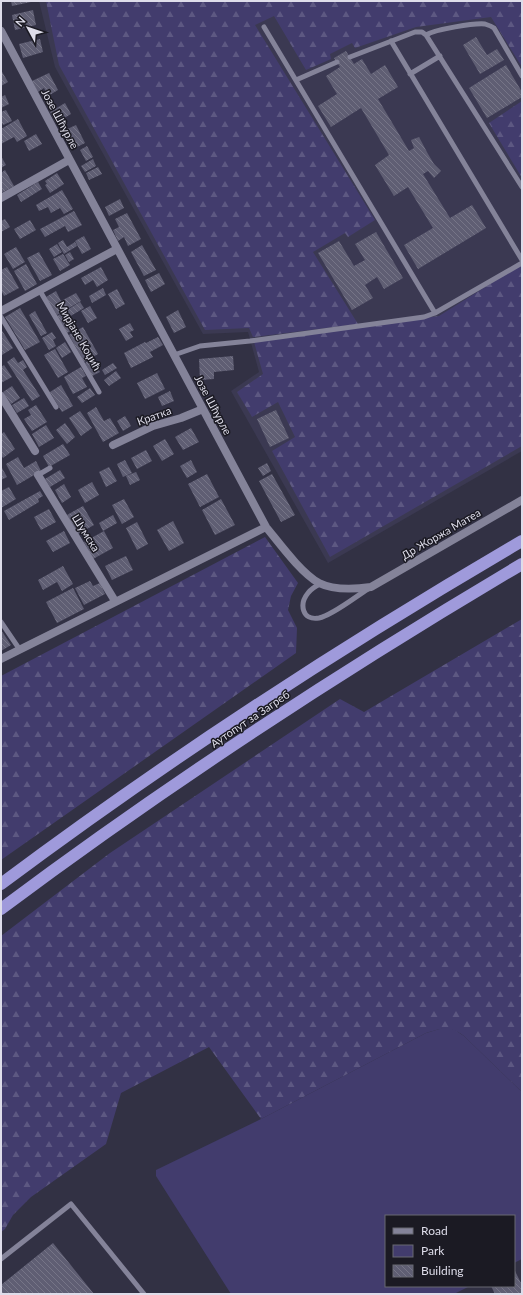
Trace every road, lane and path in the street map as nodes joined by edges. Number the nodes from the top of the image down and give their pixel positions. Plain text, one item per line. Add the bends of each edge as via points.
1 (264, 27) dead end
2 (1, 31) edge
3 (426, 35) junction
4 (391, 41) junction
5 (440, 56) junction
6 (350, 57) dead end
7 (337, 62) dead end
8 (410, 74) junction
9 (522, 76) edge
10 (296, 80) junction
11 (70, 160) junction
12 (522, 187) edge
13 (1, 198) edge
14 (117, 249) junction
15 (522, 261) edge
16 (40, 291) junction
17 (1, 311) edge
18 (436, 313) junction
19 (1, 317) edge
20 (174, 355) junction
21 (98, 392) dead end
22 (1, 396) edge
23 (56, 407) dead end
24 (203, 409) junction
25 (113, 445) dead end
26 (35, 451) dead end
27 (50, 468) dead end
28 (38, 476) joint
29 (522, 500) edge
30 (266, 527) junction
31 (522, 541) edge
32 (522, 564) edge
33 (320, 584) junction
34 (371, 587) junction
35 (116, 601) junction
36 (1, 622) edge
37 (20, 650) junction
38 (1, 659) edge
39 (1, 884) edge
40 (1, 909) edge
41 (1, 1259) edge
42 (144, 1294) edge

1 - 10 lane
2 - 11 street, Јозе Шћурле
3 - 4 lane via 415,32
3 - 5 lane
3 - 9 lane via 439,29 480,24 490,26 494,28
4 - 6 lane
4 - 8 lane
5 - 8 lane
5 - 12 lane
7 - 10 lane
8 - 15 lane
10 - 18 lane
11 - 13 street
11 - 14 street, Јозе Шћурле
14 - 16 street
14 - 20 street, Јозе Шћурле
15 - 18 lane
16 - 17 street
16 - 21 lane, Мирјане Коџић
18 - 20 lane via 397,321 200,346
19 - 23 lane
20 - 24 street, Јозе Шћурле
22 - 26 street
24 - 25 street, Кратка via 153,426
24 - 30 street, Јозе Шћурле
27 - 28 lane
28 - 35 street, Шумска
29 - 34 street, Др Жоржа Матеа
30 - 33 street, Јозе Шћурле via 298,565
30 - 35 street
31 - 39 highway, Аутопут за Загреб via 278,692 117,800
32 - 40 highway, Аутопут за Загреб via 313,692 147,803
33 - 34 street via 352,589
33 - 34 lane via 303,599 302,608 310,617 318,618 328,614
35 - 37 street
36 - 37 lane
37 - 38 street
41 - 42 lane via 71,1204

